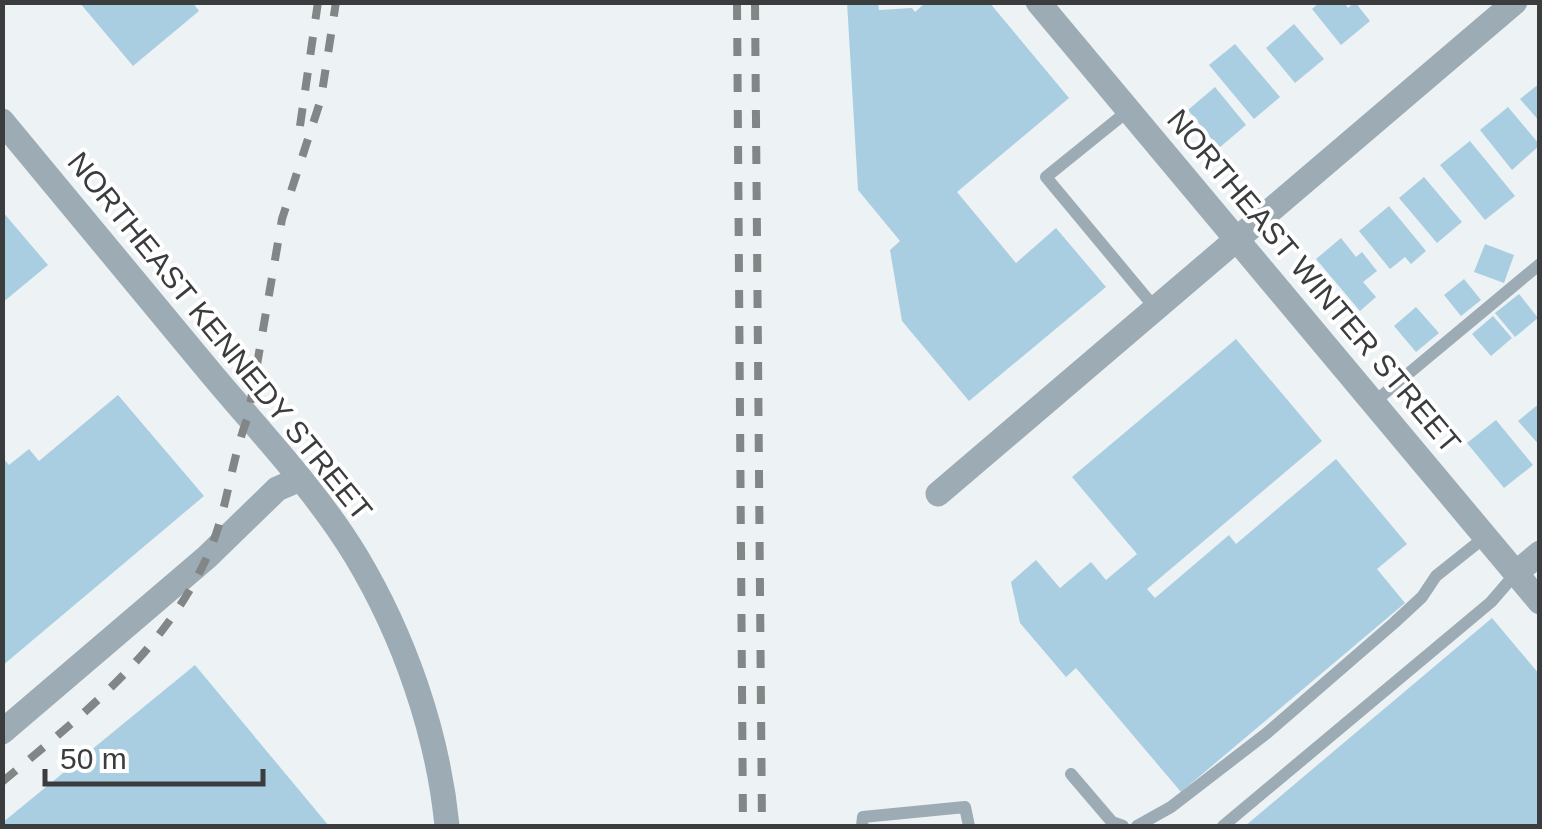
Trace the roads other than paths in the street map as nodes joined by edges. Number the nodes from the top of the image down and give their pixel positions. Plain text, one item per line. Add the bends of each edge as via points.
1 (1038, 2) edge
2 (1515, 2) edge
3 (1129, 110) junction
4 (2, 122) edge
5 (1236, 239) junction
6 (1540, 264) edge
7 (1156, 308) junction
8 (1373, 402) junction
9 (300, 480) junction
10 (938, 494) dead end
11 (1485, 537) junction
12 (1540, 553) edge
13 (1516, 573) junction
14 (1540, 602) edge
15 (2, 732) edge
16 (1071, 774) dead end
17 (447, 826) edge
18 (862, 826) edge
19 (968, 826) edge
20 (1123, 826) edge
21 (1137, 826) edge
22 (1223, 826) edge

1 - 3 street, NORTHEAST WINTER STREET
2 - 5 street
3 - 5 street, NORTHEAST WINTER STREET
3 - 7 lane via 1046,178
4 - 9 street, NORTHEAST KENNEDY STREET
5 - 7 street
5 - 8 street, NORTHEAST WINTER STREET
6 - 8 lane
7 - 10 street
8 - 11 street, NORTHEAST WINTER STREET
9 - 15 street via 277,489
9 - 17 street, NORTHEAST KENNEDY STREET via 357,557 410,668
11 - 13 street, NORTHEAST WINTER STREET
11 - 21 lane via 1267,732
12 - 13 street
13 - 14 street, NORTHEAST WINTER STREET
13 - 22 lane via 1491,602
16 - 20 lane
18 - 19 lane via 863,818 965,807

